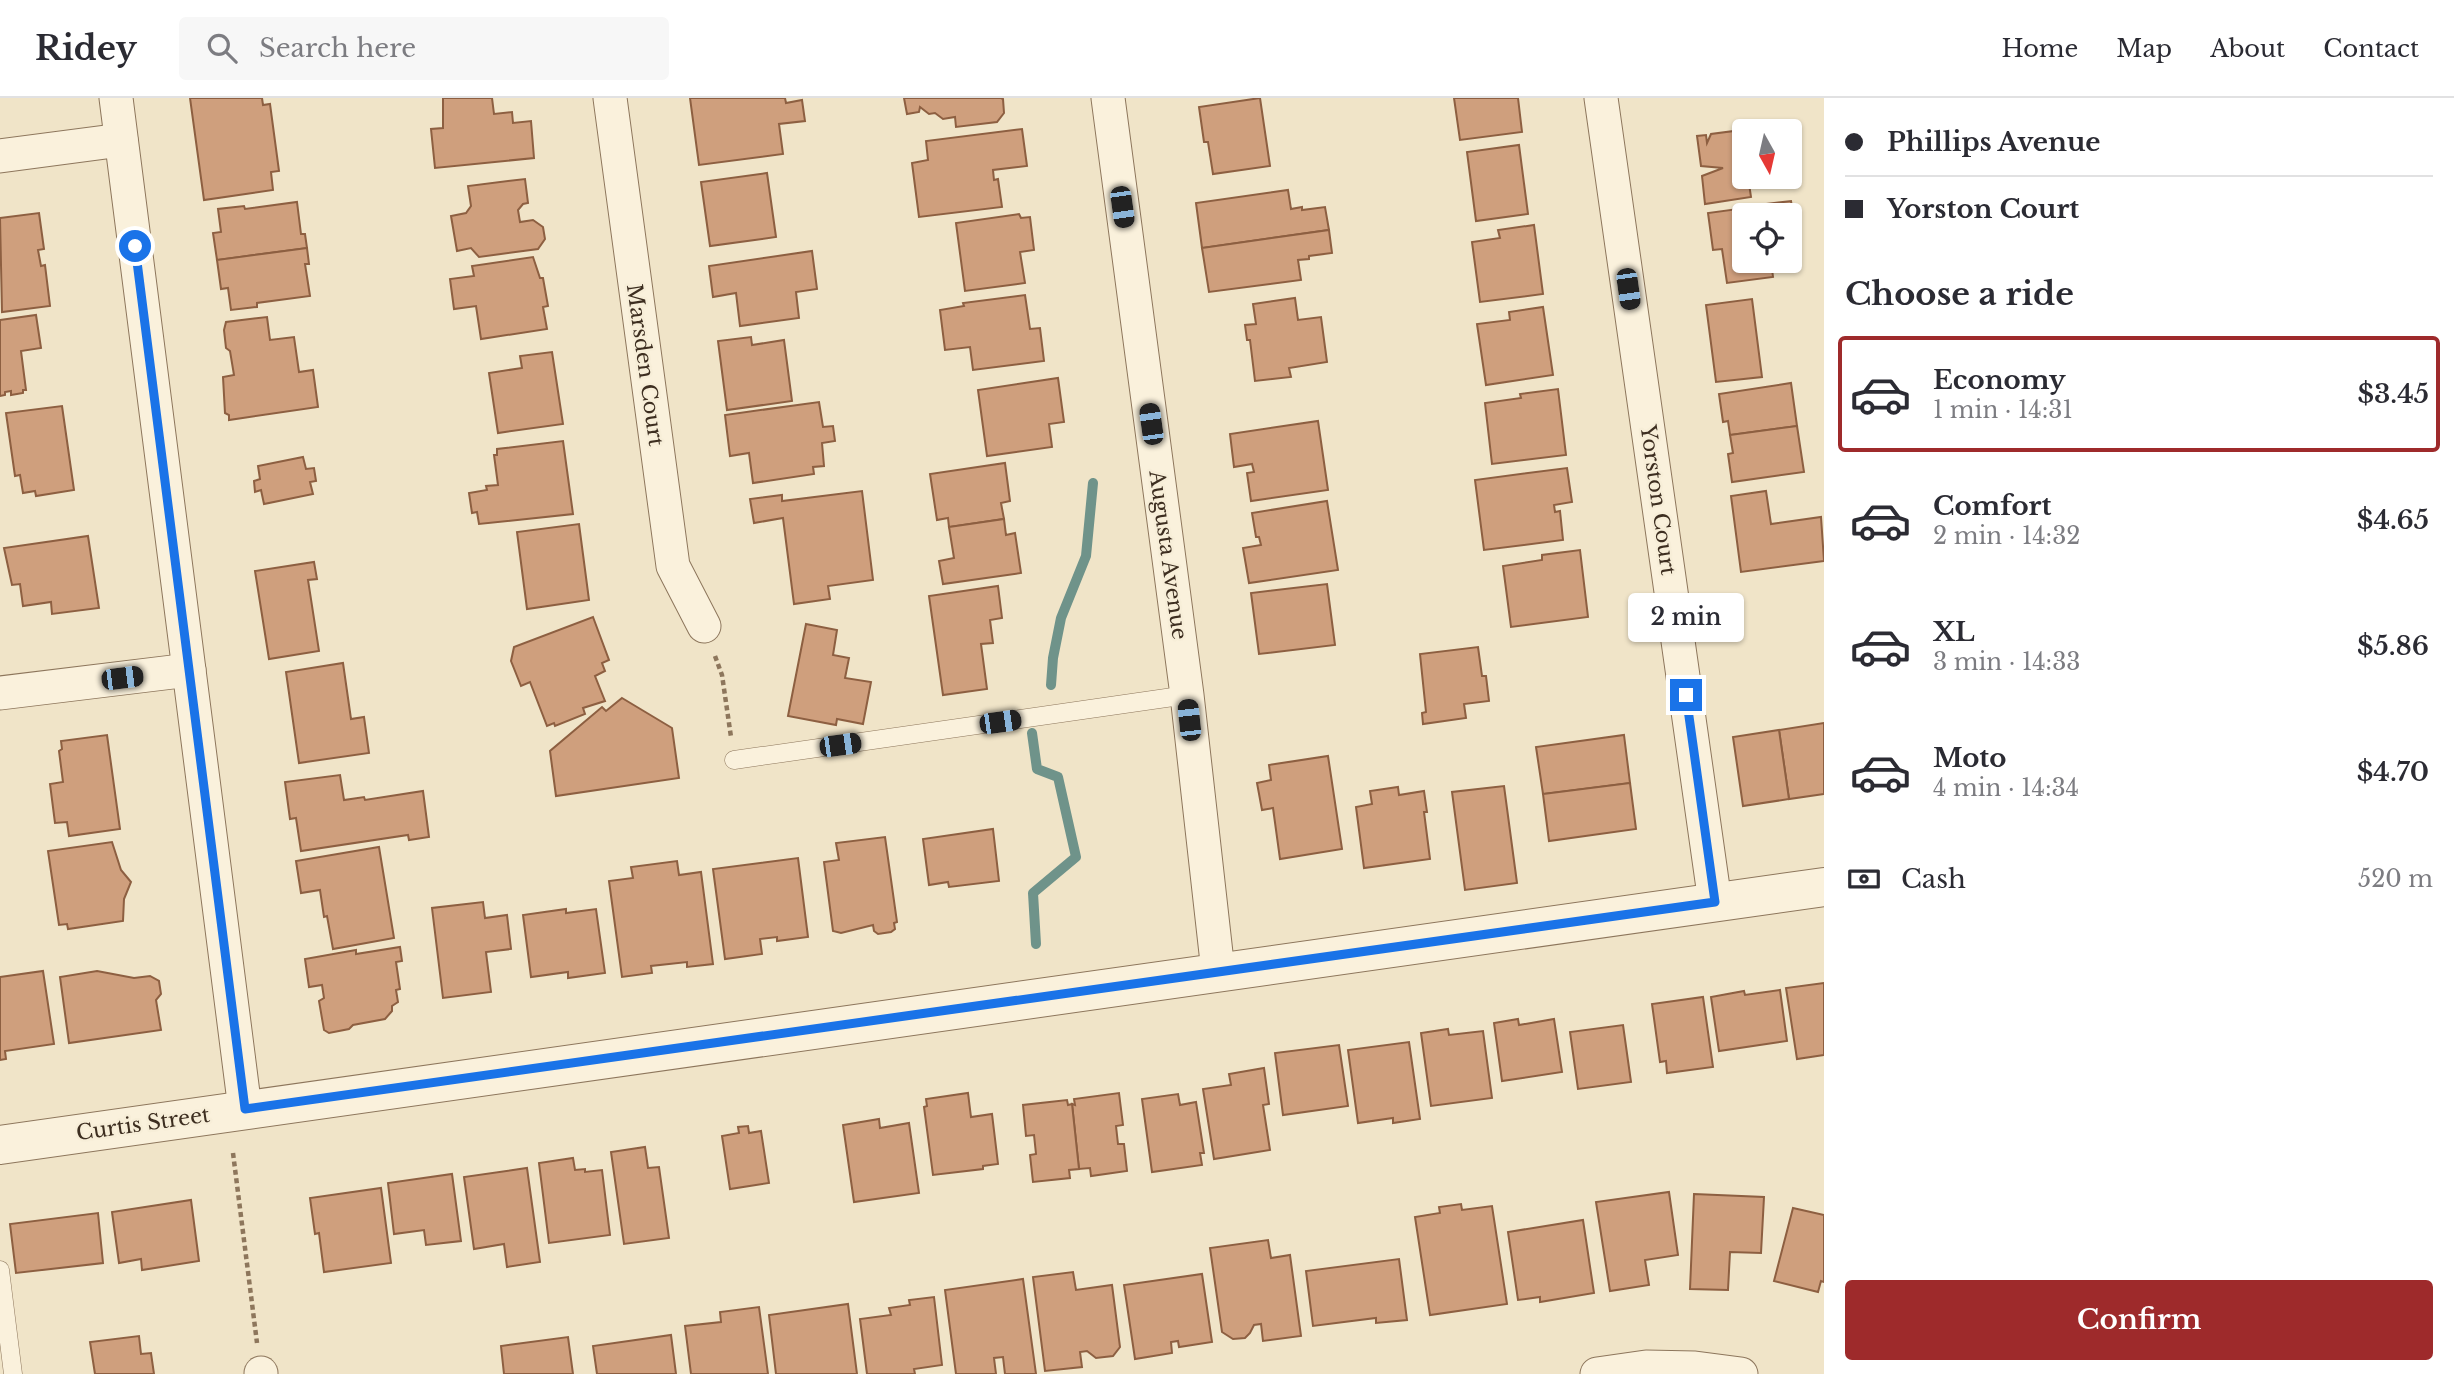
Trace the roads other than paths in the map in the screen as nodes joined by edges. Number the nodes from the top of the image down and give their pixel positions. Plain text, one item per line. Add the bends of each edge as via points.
1 (116, 98) edge
2 (610, 98) edge
3 (1108, 98) edge
4 (1601, 98) edge
5 (121, 140) junction
6 (0, 156) edge
7 (704, 626) road end
8 (189, 670) junction
9 (0, 693) edge
10 (1186, 695) junction
11 (734, 760) road end
12 (1824, 887) edge
13 (1715, 902) junction
14 (1218, 971) junction
15 (245, 1109) junction
16 (0, 1144) edge
17 (0, 1270) edge
18 (13, 1374) edge
19 (1597, 1374) edge
20 (1741, 1374) edge

1 - 5 street
2 - 7 street, Marsden Court via 673,566
3 - 10 street, Augusta Avenue
4 - 13 street, Yorston Court
5 - 6 street
5 - 8 street
8 - 9 street
8 - 15 street
10 - 11 lane
10 - 14 street, Augusta Avenue
12 - 13 street, Curtis Street
13 - 14 street, Curtis Street
14 - 15 street, Curtis Street
15 - 16 street, Curtis Street
17 - 18 lane
19 - 20 street via 1646,1367

